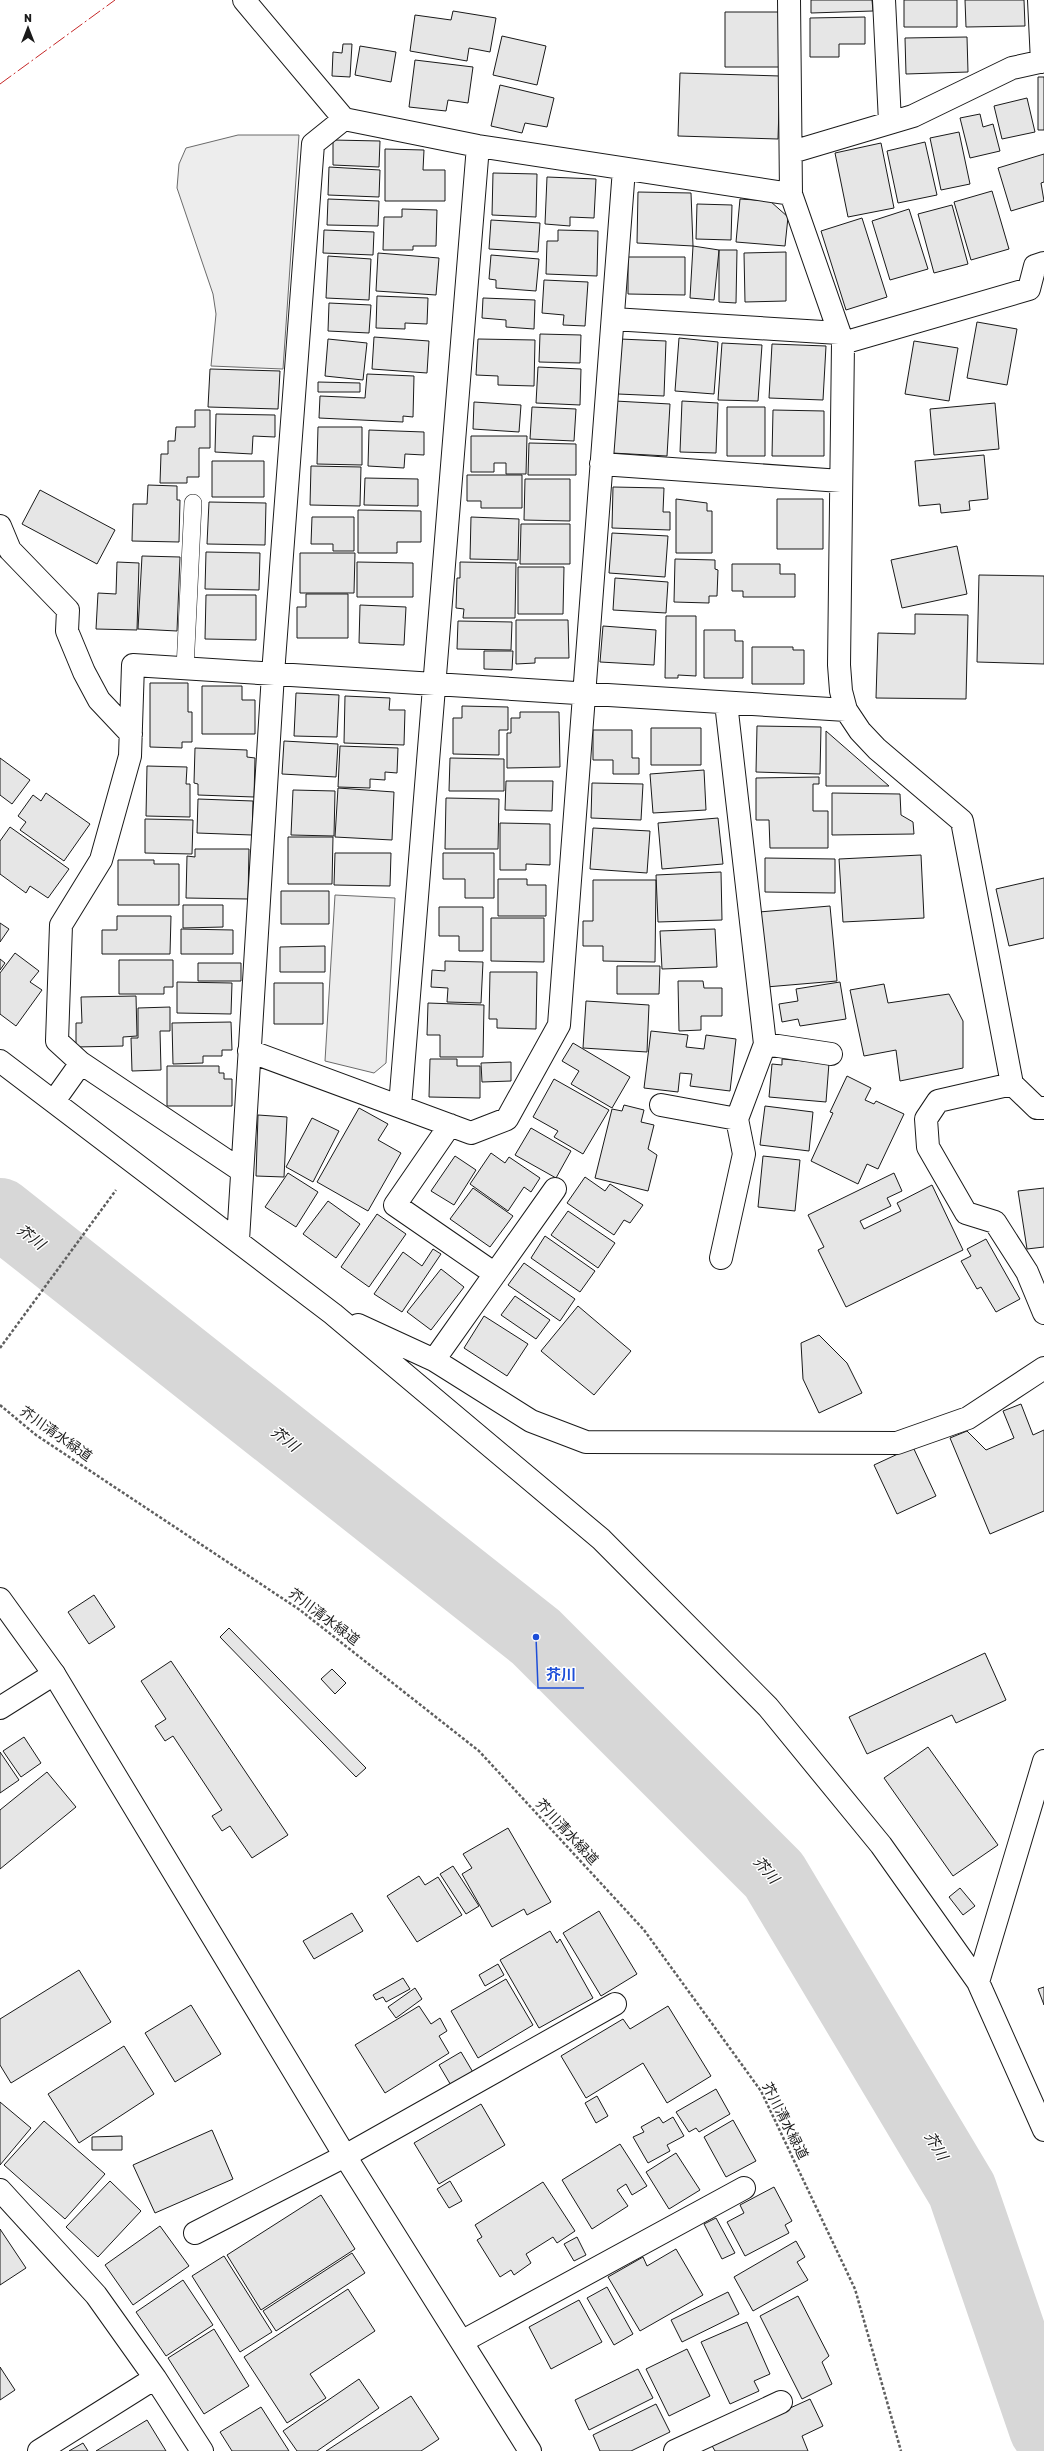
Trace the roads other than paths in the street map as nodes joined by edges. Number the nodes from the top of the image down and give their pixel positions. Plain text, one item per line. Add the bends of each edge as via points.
1 (244, 0) edge
2 (789, 0) edge
3 (884, 0) edge
4 (1039, 0) edge
5 (1043, 62) edge
6 (344, 119) junction
7 (890, 122) junction
8 (478, 146) junction
9 (792, 152) junction
10 (624, 169) junction
11 (791, 194) junction
12 (1044, 263) edge
13 (613, 319) junction
14 (841, 338) junction
15 (601, 464) junction
16 (841, 481) junction
17 (193, 503) dead end
18 (0, 526) edge
19 (185, 669) junction
20 (273, 674) junction
21 (434, 684) junction
22 (583, 694) junction
23 (726, 703) junction
24 (846, 710) junction
25 (130, 734) junction
26 (764, 1044) junction
27 (249, 1051) junction
28 (831, 1054) dead end
29 (0, 1061) edge
30 (81, 1062) junction
31 (1012, 1084) junction
32 (54, 1101) junction
33 (661, 1105) dead end
34 (400, 1106) junction
35 (1044, 1108) edge
36 (738, 1118) junction
37 (450, 1125) junction
38 (242, 1171) junction
39 (555, 1189) dead end
40 (238, 1240) junction
41 (721, 1258) dead end
42 (495, 1274) junction
43 (1044, 1313) edge
44 (333, 1314) junction
45 (434, 1360) junction
46 (1044, 1368) edge
47 (0, 1599) edge
48 (54, 1674) junction
49 (0, 1708) edge
50 (1044, 1761) edge
51 (978, 1982) junction
52 (616, 2004) dead end
53 (1044, 2130) edge
54 (345, 2156) junction
55 (744, 2188) dead end
56 (0, 2190) edge
57 (195, 2233) dead end
58 (463, 2341) junction
59 (155, 2378) junction
60 (781, 2402) dead end
61 (39, 2451) edge
62 (202, 2451) edge
63 (530, 2451) edge
64 (676, 2451) edge

1 - 6 street
2 - 9 street
3 - 7 street
4 - 5 street
5 - 7 street via 1012,68 913,116
6 - 8 street
6 - 20 street via 312,144
7 - 9 street
8 - 10 street
8 - 21 street
9 - 11 street
10 - 11 street
10 - 13 street
11 - 14 street
12 - 14 street via 1035,266 1029,289
13 - 14 street
13 - 15 street
14 - 16 street
15 - 16 street
15 - 22 street
16 - 24 street via 839,665 841,691
17 - 19 lane
18 - 25 street via 10,550 68,610 67,631 84,672 99,700
19 - 20 street
19 - 25 street via 133,665
20 - 21 street
20 - 27 street
21 - 22 street
21 - 34 street
22 - 23 street
22 - 37 street via 559,1025 507,1119 471,1133
23 - 24 street
23 - 26 street
24 - 31 street via 860,731 877,749 962,820
25 - 30 street via 130,756 101,860 61,925 57,1041
26 - 28 street
26 - 36 street
27 - 34 street
27 - 38 street
29 - 32 street
30 - 32 street
30 - 38 street
31 - 35 street via 1037,1108
31 - 43 street via 938,1100 926,1118 928,1147 966,1213 995,1222 1008,1240 1027,1272
32 - 40 street
33 - 36 street
34 - 37 street
36 - 41 street via 744,1154
37 - 42 street via 395,1205
38 - 40 street
39 - 42 street
40 - 44 street
42 - 45 street
44 - 45 street
44 - 51 street via 601,1540 768,1707 881,1845
45 - 46 street via 531,1421 586,1442 897,1443 968,1418
47 - 48 street
48 - 49 street
48 - 54 street
50 - 51 street
51 - 53 street
52 - 54 street
54 - 57 street
54 - 58 street
55 - 58 street
56 - 59 street via 96,2295
58 - 63 street
59 - 61 street
59 - 62 street
60 - 64 street

